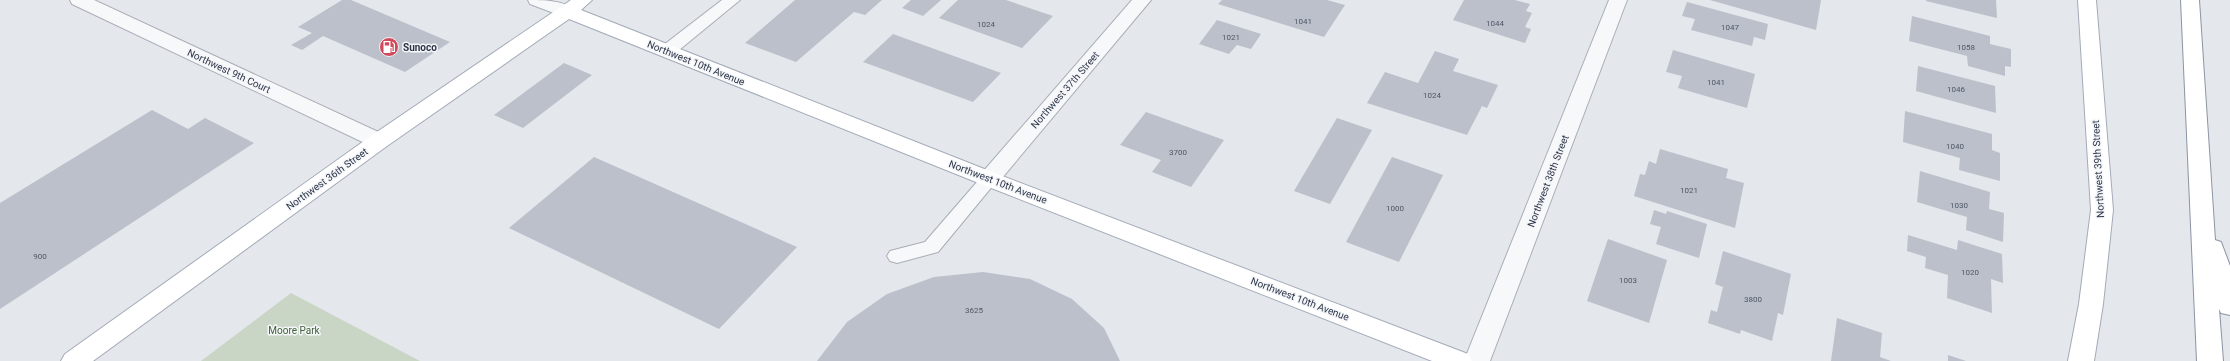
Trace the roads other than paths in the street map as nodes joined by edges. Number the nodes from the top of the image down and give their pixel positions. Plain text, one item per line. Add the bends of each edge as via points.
1 (79, 0) edge
2 (537, 0) edge
3 (732, 0) edge
4 (1142, 0) edge
5 (1618, 0) edge
6 (2087, 0) edge
7 (2190, 0) edge
8 (574, 6) edge
9 (667, 51) junction
10 (380, 141) junction
11 (989, 179) junction
12 (2201, 210) junction
13 (897, 256) dead end
14 (2230, 306) edge
15 (74, 361) edge
16 (1459, 361) edge
17 (1477, 361) edge
18 (2081, 361) edge
19 (2210, 361) edge

1 - 10 street, Northwest 9th Court
2 - 8 street, Northwest 10th Avenue
3 - 9 lane
4 - 11 street, Northwest 37th Street
5 - 17 street, Northwest 38th Street
6 - 18 main road, Northwest 39th Street via 2102,210 2091,304
7 - 12 main road
8 - 9 main road, Northwest 10th Avenue
8 - 10 main road, Northwest 36th Street
9 - 11 main road, Northwest 10th Avenue
10 - 15 main road, Northwest 36th Street
11 - 13 lane via 931,247
11 - 16 main road, Northwest 10th Avenue
12 - 14 main road
12 - 19 main road

